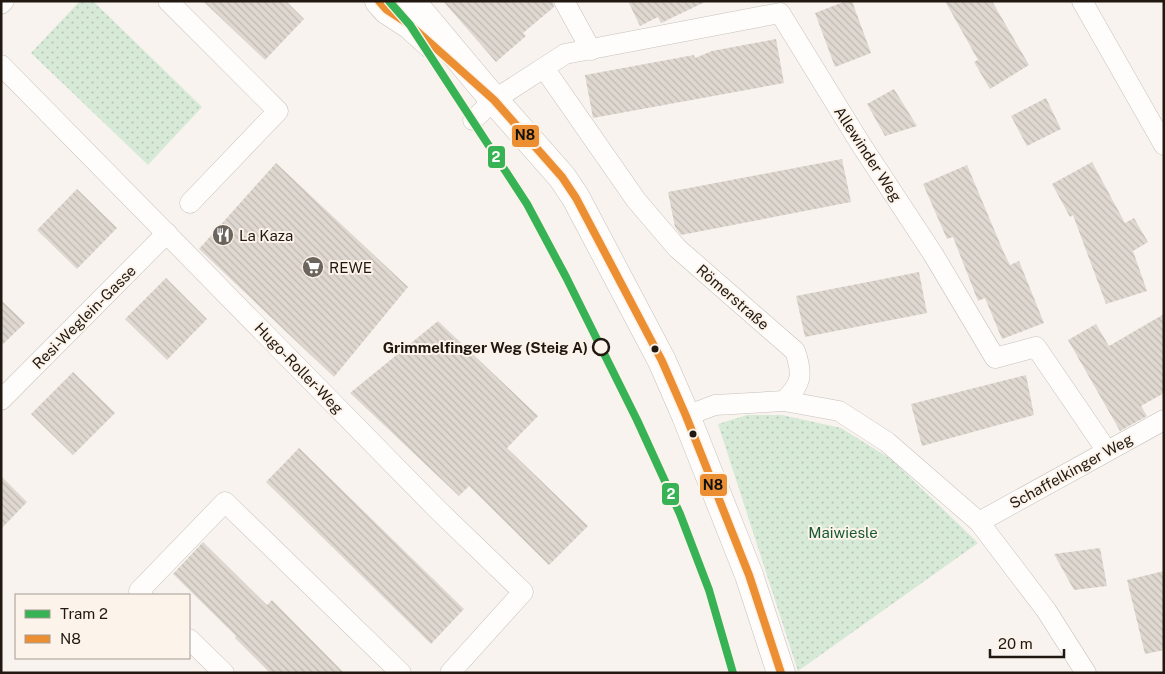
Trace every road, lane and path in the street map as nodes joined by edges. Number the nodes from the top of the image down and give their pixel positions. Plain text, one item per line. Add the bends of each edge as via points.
1 (168, 1) edge
2 (379, 1) edge
3 (412, 1) edge
4 (564, 1) edge
5 (1082, 1) edge
6 (592, 50) junction
7 (1, 65) edge
8 (544, 68) junction
9 (494, 100) junction
10 (474, 120) dead end
11 (1164, 145) edge
12 (190, 203) dead end
13 (167, 233) junction
14 (1, 400) edge
15 (784, 401) junction
16 (686, 416) junction
17 (1164, 420) edge
18 (1107, 451) junction
19 (979, 522) junction
20 (142, 594) edge
21 (190, 640) edge
22 (224, 673) edge
23 (401, 673) edge
24 (450, 673) edge
25 (780, 673) edge
26 (1086, 673) edge

1 - 12 street via 278,111
2 - 9 street
3 - 9 street
4 - 6 street
5 - 11 street
6 - 8 street, Allewinder Weg via 565,54
6 - 18 street, Allewinder Weg via 780,13 995,358 1036,347
7 - 13 street, Hugo-Roller-Weg
8 - 9 street, Allewinder Weg
8 - 15 street, Römerstraße via 636,200 677,248 795,351 801,369 795,390
9 - 10 street
9 - 16 street via 562,177 576,198 662,361
13 - 14 street, Resi-Weglein-Gasse
13 - 24 street, Hugo-Roller-Weg via 438,510 523,592
15 - 16 street via 715,405
15 - 19 street via 839,411 887,442
16 - 25 street via 750,575
17 - 18 street, Schaffelkinger Weg
18 - 19 street, Schaffelkinger Weg
19 - 26 street via 1046,610
20 - 23 street via 139,591 225,502
21 - 22 street

